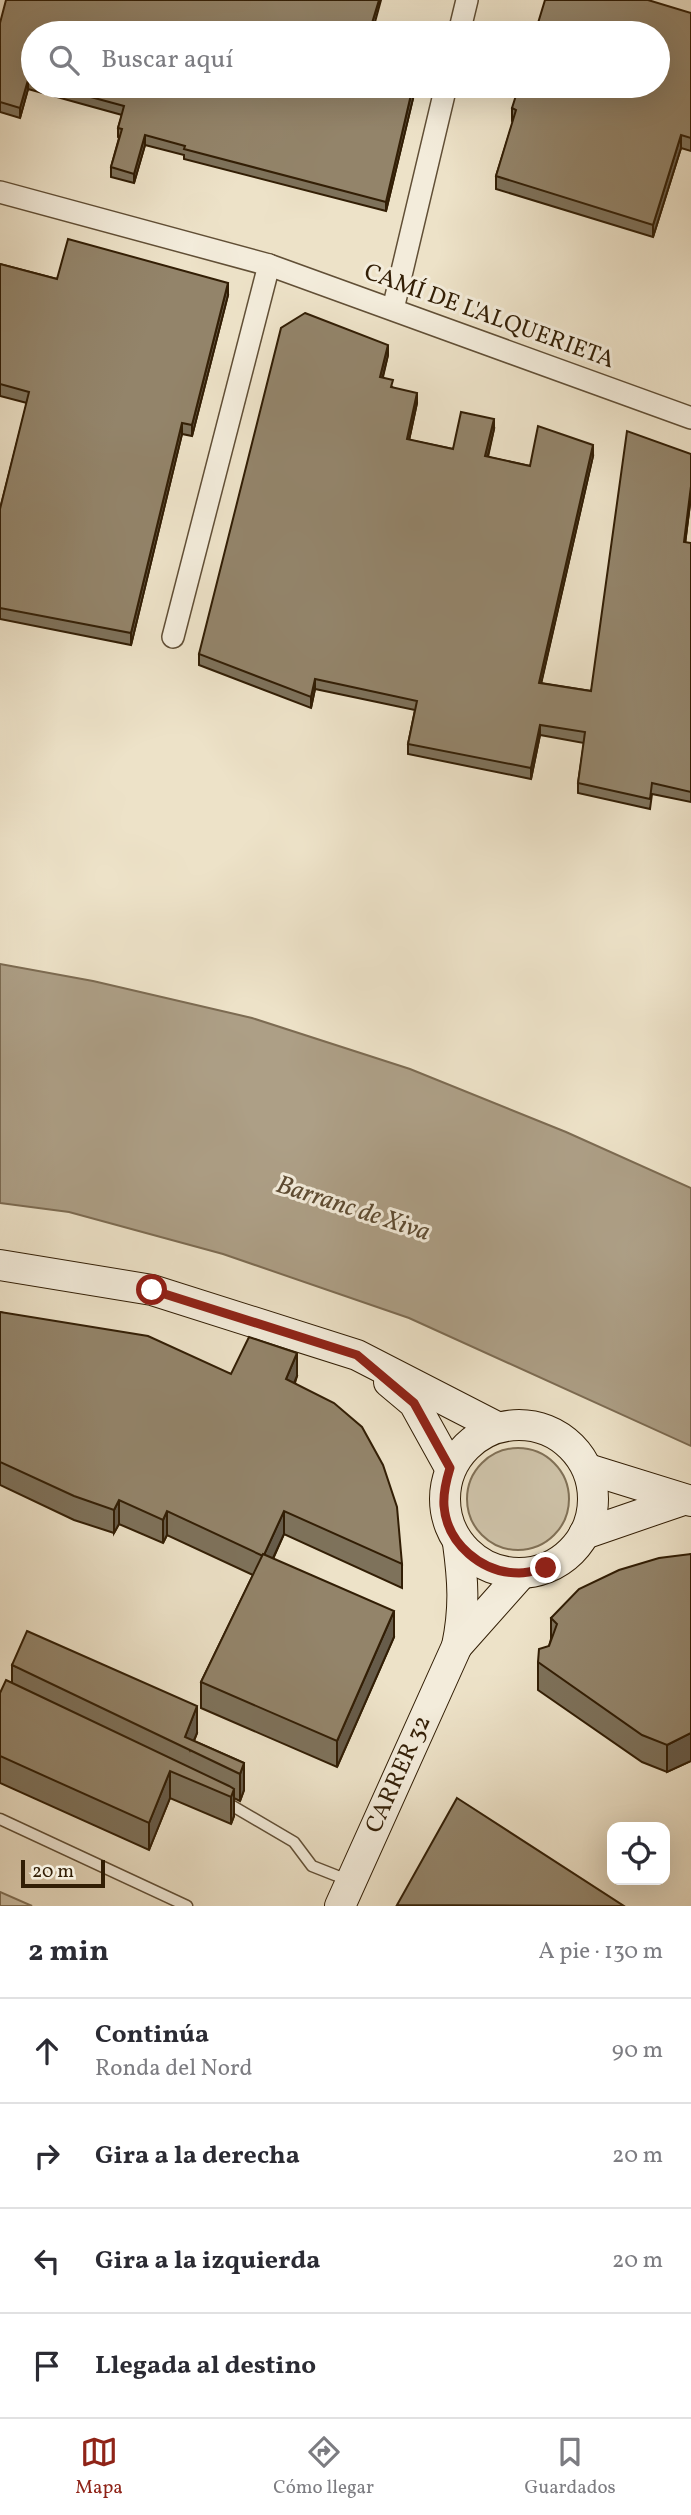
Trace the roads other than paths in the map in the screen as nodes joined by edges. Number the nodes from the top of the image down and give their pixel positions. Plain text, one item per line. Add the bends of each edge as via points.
1 (467, 0) edge
2 (462, 21) edge
3 (443, 98) edge
4 (0, 192) edge
5 (270, 265) junction
6 (393, 309) junction
7 (691, 418) edge
8 (173, 637) dead end
9 (0, 1265) edge
10 (357, 1355) junction
11 (497, 1427) junction
12 (450, 1468) junction
13 (588, 1469) junction
14 (687, 1500) edge
15 (584, 1534) junction
16 (458, 1543) junction
17 (521, 1574) junction
18 (457, 1646) junction
19 (209, 1794) edge
20 (0, 1819) edge
21 (346, 1894) edge
22 (187, 1906) edge

1 - 2 street
3 - 6 street
4 - 5 street, CAMÍ DE L'ALQUERIETA
5 - 6 street, CAMÍ DE L'ALQUERIETA
5 - 8 street
6 - 7 street, CAMÍ DE L'ALQUERIETA
9 - 10 street via 152,1290
10 - 11 street
10 - 12 street via 414,1403
11 - 12 street via 478,1436
11 - 13 street via 540,1427 560,1436
12 - 16 street via 444,1507
13 - 14 street
13 - 15 street via 592,1514
14 - 15 street
15 - 17 street via 568,1555 546,1568
16 - 17 street via 475,1560
16 - 18 street, CARRER 32 via 464,1581
17 - 18 street, CARRER 32
18 - 21 street, CARRER 32
19 - 21 lane via 294,1842 312,1866
20 - 22 lane

